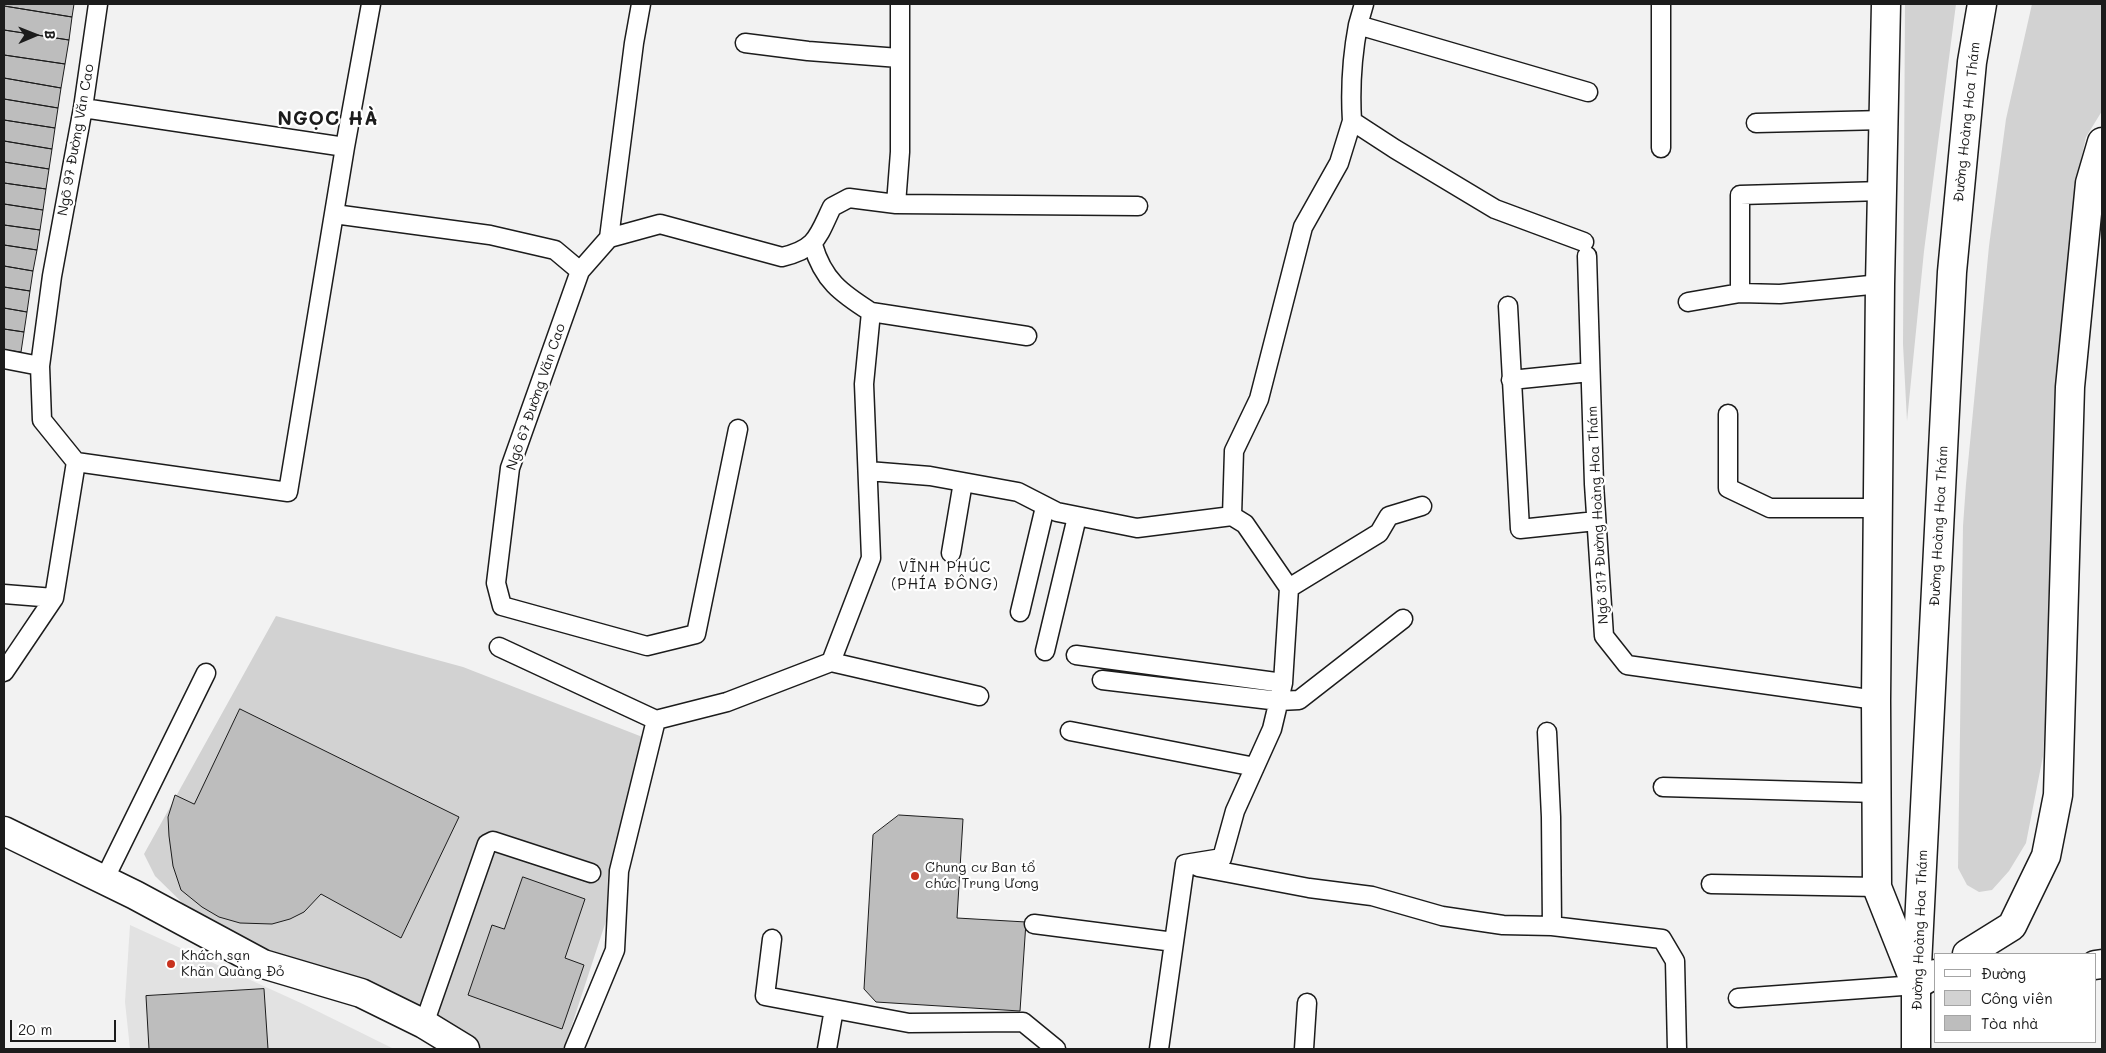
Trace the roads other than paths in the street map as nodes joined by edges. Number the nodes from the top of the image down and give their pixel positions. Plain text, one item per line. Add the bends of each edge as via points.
1 (98, 4) edge
2 (371, 4) edge
3 (641, 4) edge
4 (900, 4) edge
5 (1364, 4) edge
6 (1661, 4) edge
7 (1886, 4) edge
8 (1982, 4) edge
9 (1358, 25) junction
10 (744, 43) dead end
11 (898, 58) junction
12 (1588, 92) dead end
13 (83, 108) junction
14 (1884, 120) junction
15 (1352, 121) junction
16 (1756, 123) dead end
17 (2102, 142) edge
18 (344, 146) junction
19 (1661, 148) dead end
20 (1884, 191) junction
21 (896, 204) junction
22 (1138, 206) dead end
23 (334, 214) junction
24 (609, 238) junction
25 (813, 245) junction
26 (580, 271) junction
27 (1880, 284) junction
28 (1740, 294) junction
29 (1688, 302) dead end
30 (1508, 306) dead end
31 (871, 312) junction
32 (1027, 336) dead end
33 (4, 359) edge
34 (40, 366) junction
35 (1590, 372) junction
36 (1511, 380) junction
37 (1728, 414) dead end
38 (738, 429) dead end
39 (76, 462) junction
40 (868, 471) junction
41 (963, 482) junction
42 (1422, 506) dead end
43 (1045, 507) junction
44 (1880, 508) junction
45 (1077, 516) junction
46 (1232, 516) junction
47 (1596, 521) junction
48 (951, 553) dead end
49 (1289, 588) junction
50 (4, 594) edge
51 (54, 598) junction
52 (1020, 612) dead end
53 (1403, 619) dead end
54 (499, 647) dead end
55 (1045, 652) dead end
56 (1076, 655) dead end
57 (831, 662) junction
58 (4, 672) edge
59 (206, 673) dead end
60 (1102, 680) dead end
61 (1283, 682) junction
62 (979, 696) dead end
63 (1876, 700) junction
64 (1279, 701) junction
65 (656, 720) junction
66 (1070, 731) dead end
67 (1547, 732) dead end
68 (1255, 767) junction
69 (1663, 787) dead end
70 (1876, 793) junction
71 (4, 832) edge
72 (1185, 864) junction
73 (591, 872) dead end
74 (104, 880) junction
75 (1711, 884) dead end
76 (1877, 887) junction
77 (1034, 924) dead end
78 (1552, 926) junction
79 (772, 939) dead end
80 (1174, 942) junction
81 (1968, 953) edge
82 (1929, 981) edge
83 (1738, 998) dead end
84 (1308, 1003) dead end
85 (834, 1009) junction
86 (424, 1024) junction
87 (458, 1048) edge
88 (574, 1049) edge
89 (827, 1049) edge
90 (1056, 1049) edge
91 (1159, 1049) edge
92 (1304, 1049) edge
93 (1677, 1049) edge
94 (1916, 1049) edge

1 - 13 lane, Ngõ 97 Đường Văn Cao
2 - 18 lane
3 - 24 lane
4 - 11 lane
5 - 9 lane
6 - 19 lane
7 - 14 main road
8 - 82 main road, Đường Hoàng Hoa Thám via 1972,62 1952,272
9 - 12 lane
9 - 15 lane via 1351,81
10 - 11 lane
11 - 21 lane via 900,152
13 - 18 lane
13 - 34 lane, Ngõ 97 Đường Văn Cao via 52,276
14 - 16 lane
14 - 20 main road
15 - 35 lane, Ngõ 317 Đường Hoàng Hoa Thám via 1495,208 1585,249
15 - 46 lane via 1339,163 1303,227 1259,399 1234,451
17 - 81 main road via 2090,183 2070,387 2058,795 2046,856 2012,926
18 - 23 lane
20 - 27 main road
20 - 28 lane via 1740,195
21 - 22 lane
21 - 25 lane via 849,198 838,202 832,207
23 - 26 lane via 490,235 555,250
23 - 39 lane via 288,492
24 - 25 lane via 660,224 782,257
24 - 26 lane, Ngõ 67 Đường Văn Cao
25 - 31 lane via 818,264 830,281 843,295
26 - 38 lane, Ngõ 67 Đường Văn Cao via 510,468 496,583 502,606 646,646 696,634
27 - 28 lane via 1780,294
27 - 44 main road
28 - 29 lane
30 - 36 lane
31 - 32 lane
31 - 40 lane via 864,384
33 - 34 lane
34 - 39 lane, Ngõ 97 Đường Văn Cao via 42,420
35 - 36 lane
35 - 47 lane, Ngõ 317 Đường Hoàng Hoa Thám
36 - 47 lane via 1520,529
37 - 44 lane via 1728,488 1770,508
39 - 51 lane
40 - 41 lane
40 - 57 lane via 872,558
41 - 43 lane via 1018,492
41 - 48 lane
42 - 49 lane via 1389,516 1379,533
43 - 45 lane
43 - 52 lane
44 - 63 main road
45 - 46 lane via 1137,528
45 - 55 lane
46 - 49 lane via 1244,524
47 - 63 lane, Ngõ 317 Đường Hoàng Hoa Thám via 1604,636 1627,665
49 - 61 lane
50 - 51 lane
51 - 58 lane
53 - 64 lane via 1299,700
54 - 65 lane
56 - 61 lane
57 - 62 lane
57 - 65 lane via 727,702
59 - 74 lane
60 - 64 lane
61 - 64 lane
63 - 70 main road
64 - 68 lane via 1272,729
65 - 88 lane via 619,872 616,950
66 - 68 lane
67 - 78 lane
68 - 72 lane via 1236,811 1222,858
69 - 70 lane
70 - 76 main road
71 - 74 main road
72 - 78 lane via 1309,888 1372,896 1442,916 1503,925
72 - 80 lane
73 - 86 lane via 493,841 487,844
74 - 86 main road via 263,964 361,993
75 - 76 lane
76 - 82 main road
77 - 80 lane
78 - 93 lane via 1662,939 1674,961
79 - 85 lane via 765,996
80 - 91 lane
82 - 83 lane
82 - 94 main road, Đường Hoàng Hoa Thám
84 - 92 lane
85 - 89 lane
85 - 90 lane via 909,1023 1023,1022
86 - 87 main road

